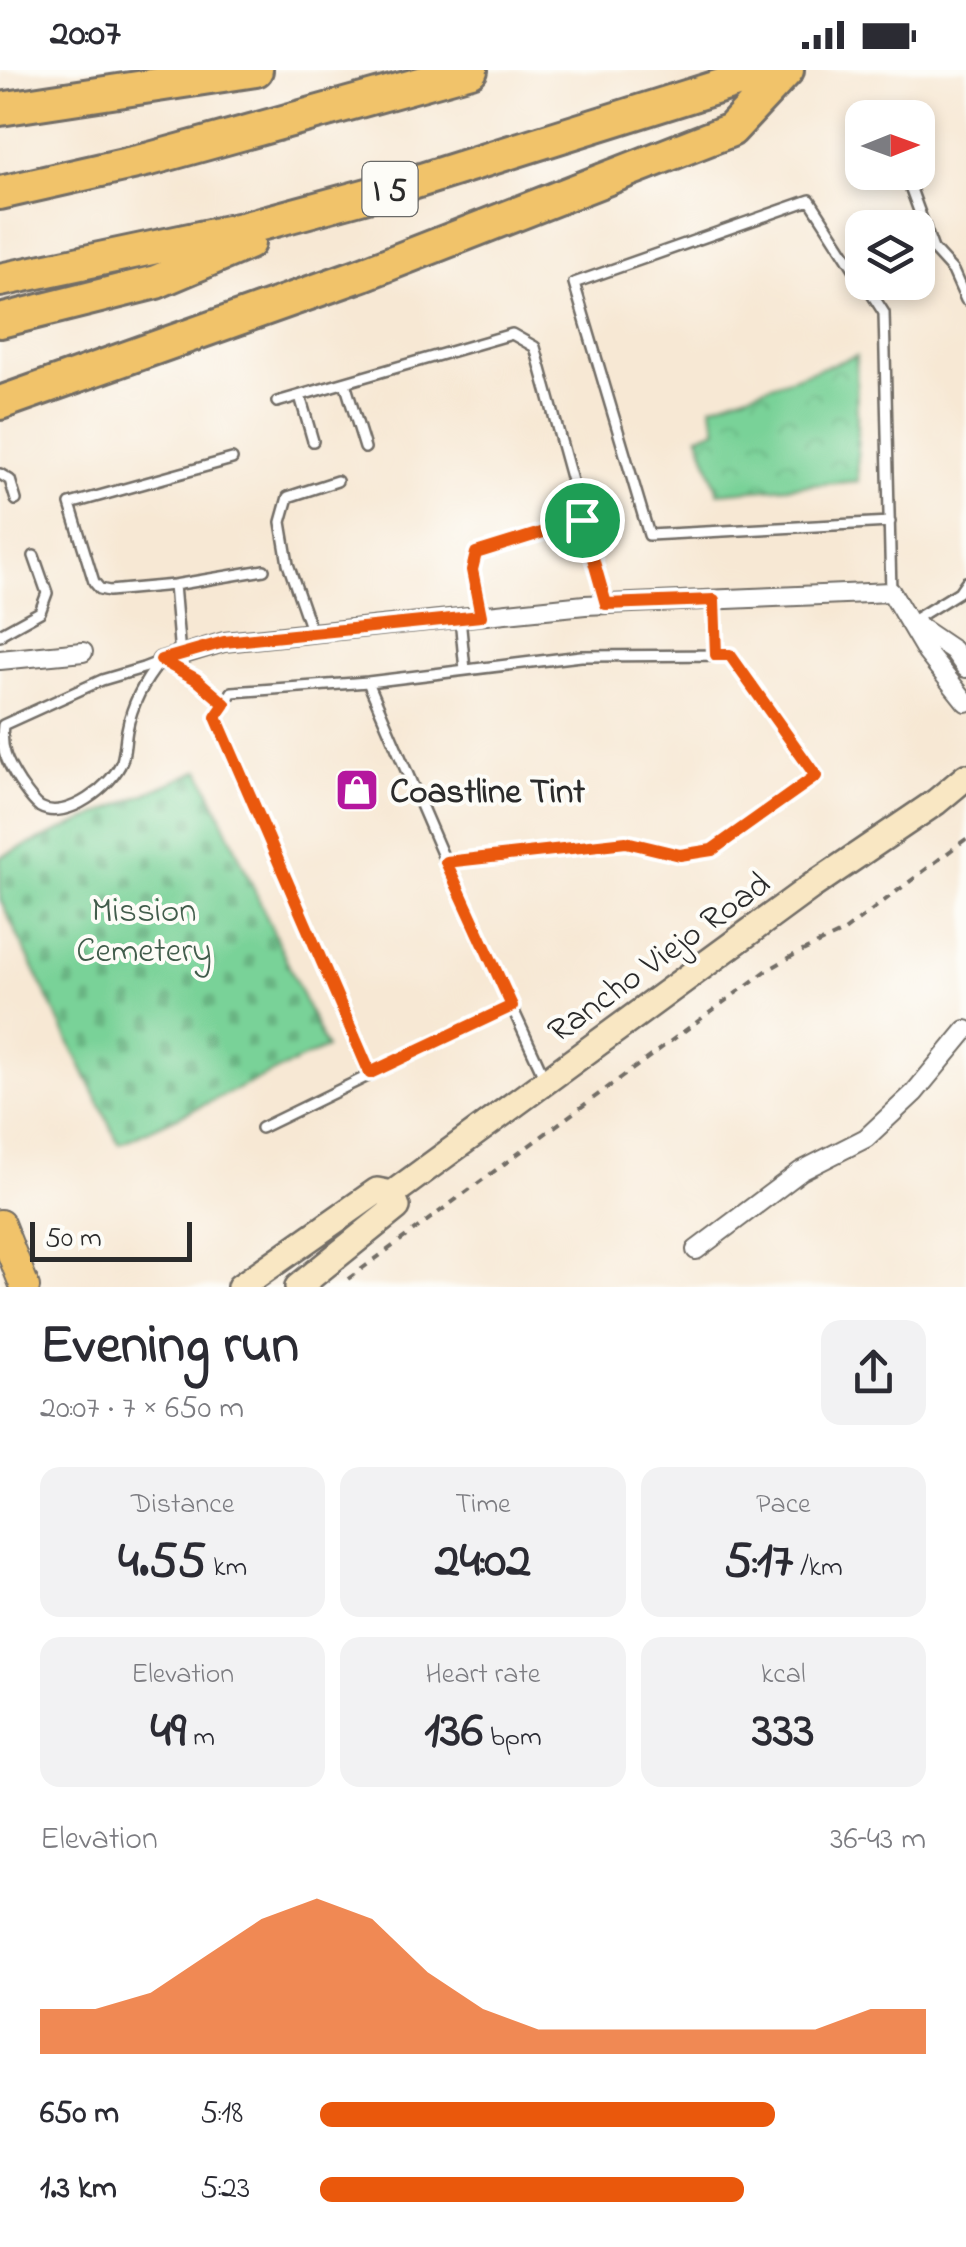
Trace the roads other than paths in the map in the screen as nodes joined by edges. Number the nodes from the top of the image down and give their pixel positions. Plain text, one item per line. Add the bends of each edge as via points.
1 (256, 70) edge
2 (470, 70) edge
3 (772, 70) edge
4 (787, 70) edge
5 (0, 109) edge
6 (911, 190) edge
7 (0, 192) edge
8 (346, 201) junction
9 (845, 254) edge
10 (966, 266) edge
11 (953, 271) junction
12 (0, 280) edge
13 (875, 300) edge
14 (966, 300) edge
15 (0, 321) edge
16 (344, 383) junction
17 (300, 396) junction
18 (277, 402) dead end
19 (0, 403) edge
20 (313, 441) dead end
21 (365, 448) dead end
22 (232, 459) dead end
23 (0, 474) edge
24 (337, 481) dead end
25 (16, 500) dead end
26 (582, 520) junction
27 (890, 522) junction
28 (34, 556) dead end
29 (264, 570) dead end
30 (966, 582) edge
31 (174, 585) junction
32 (891, 592) junction
33 (714, 600) junction
34 (606, 604) junction
35 (481, 616) junction
36 (460, 618) junction
37 (911, 622) junction
38 (312, 633) junction
39 (0, 636) edge
40 (83, 652) dead end
41 (180, 655) junction
42 (716, 655) junction
43 (0, 660) edge
44 (161, 660) junction
45 (966, 668) edge
46 (465, 670) junction
47 (368, 682) junction
48 (966, 702) edge
49 (225, 704) junction
50 (966, 777) edge
51 (446, 862) junction
52 (512, 1006) junction
53 (966, 1030) edge
54 (370, 1073) junction
55 (546, 1082) junction
56 (260, 1128) dead end
57 (392, 1194) junction
58 (0, 1224) edge
59 (696, 1250) dead end
60 (25, 1287) edge
61 (240, 1287) edge
62 (298, 1287) edge

1 - 5 highway
2 - 7 highway via 150,159
3 - 8 highway, I 5
4 - 19 highway via 730,130 364,274
6 - 11 lane via 933,249
8 - 12 highway, I 5
8 - 15 highway via 156,282
9 - 27 lane via 810,200 574,283 649,535
10 - 11 lane
11 - 14 lane
13 - 27 lane via 884,313
16 - 17 lane
16 - 21 lane
16 - 26 lane via 512,334 535,347
17 - 18 lane
17 - 20 lane
22 - 31 lane via 70,504 100,589
23 - 25 lane via 10,480
24 - 38 lane via 288,497 281,522
26 - 34 lane
26 - 35 lane via 476,553 472,570
27 - 32 lane
28 - 39 lane via 47,593 40,612
29 - 31 lane
30 - 37 lane
31 - 41 lane
32 - 33 street
32 - 37 street
33 - 34 street
33 - 42 lane
34 - 35 street
35 - 36 street
36 - 38 street
36 - 46 lane
37 - 45 street via 953,650
37 - 48 street
38 - 41 street via 224,642
40 - 43 street
41 - 44 street
42 - 46 lane via 581,656
42 - 51 lane via 730,655 816,776 712,850 680,855 626,842
44 - 44 lane via 144,682 114,774 74,807 39,806 5,755 3,725
44 - 49 lane
46 - 47 lane
47 - 49 lane via 232,692
47 - 51 lane
49 - 54 lane via 216,717
50 - 55 main road, Rancho Viejo Road
51 - 52 lane
52 - 54 lane
52 - 55 lane
53 - 59 street via 866,1138 802,1171
54 - 56 lane
55 - 57 main road, Rancho Viejo Road
57 - 61 main road, Rancho Viejo Road via 377,1191
57 - 62 main road, Rancho Viejo Road via 397,1207
58 - 60 main road

